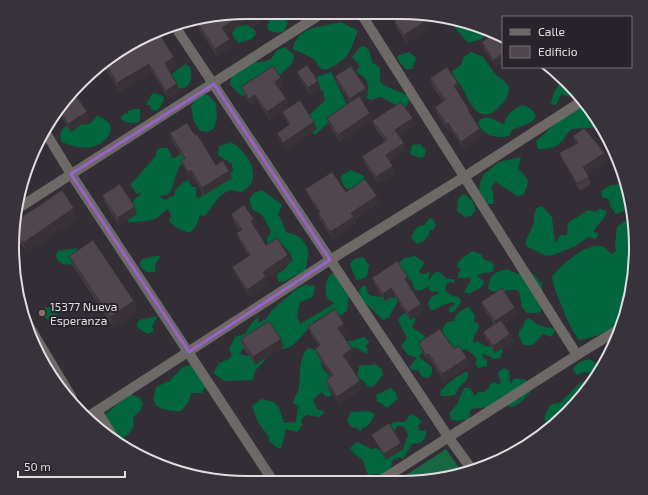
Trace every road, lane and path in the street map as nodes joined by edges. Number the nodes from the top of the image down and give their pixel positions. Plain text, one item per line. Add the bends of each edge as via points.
1 (313, 19) edge
2 (364, 19) edge
3 (177, 30) edge
4 (214, 84) junction
5 (578, 104) edge
6 (48, 137) edge
7 (71, 174) junction
8 (464, 177) junction
9 (23, 205) edge
10 (330, 260) junction
11 (613, 333) edge
12 (189, 352) junction
13 (46, 354) edge
14 (577, 355) junction
15 (55, 369) edge
16 (93, 414) edge
17 (449, 438) junction
18 (469, 465) edge
19 (270, 476) edge
20 (388, 476) edge

1 - 4 street
2 - 8 street
3 - 4 street
4 - 7 street
4 - 10 street
5 - 8 street
6 - 7 street
7 - 9 street
7 - 12 street
8 - 10 street
8 - 14 street
10 - 12 street
10 - 17 street
11 - 14 street
12 - 16 street
12 - 19 street
13 - 15 street
14 - 17 street
17 - 18 street
17 - 20 street

